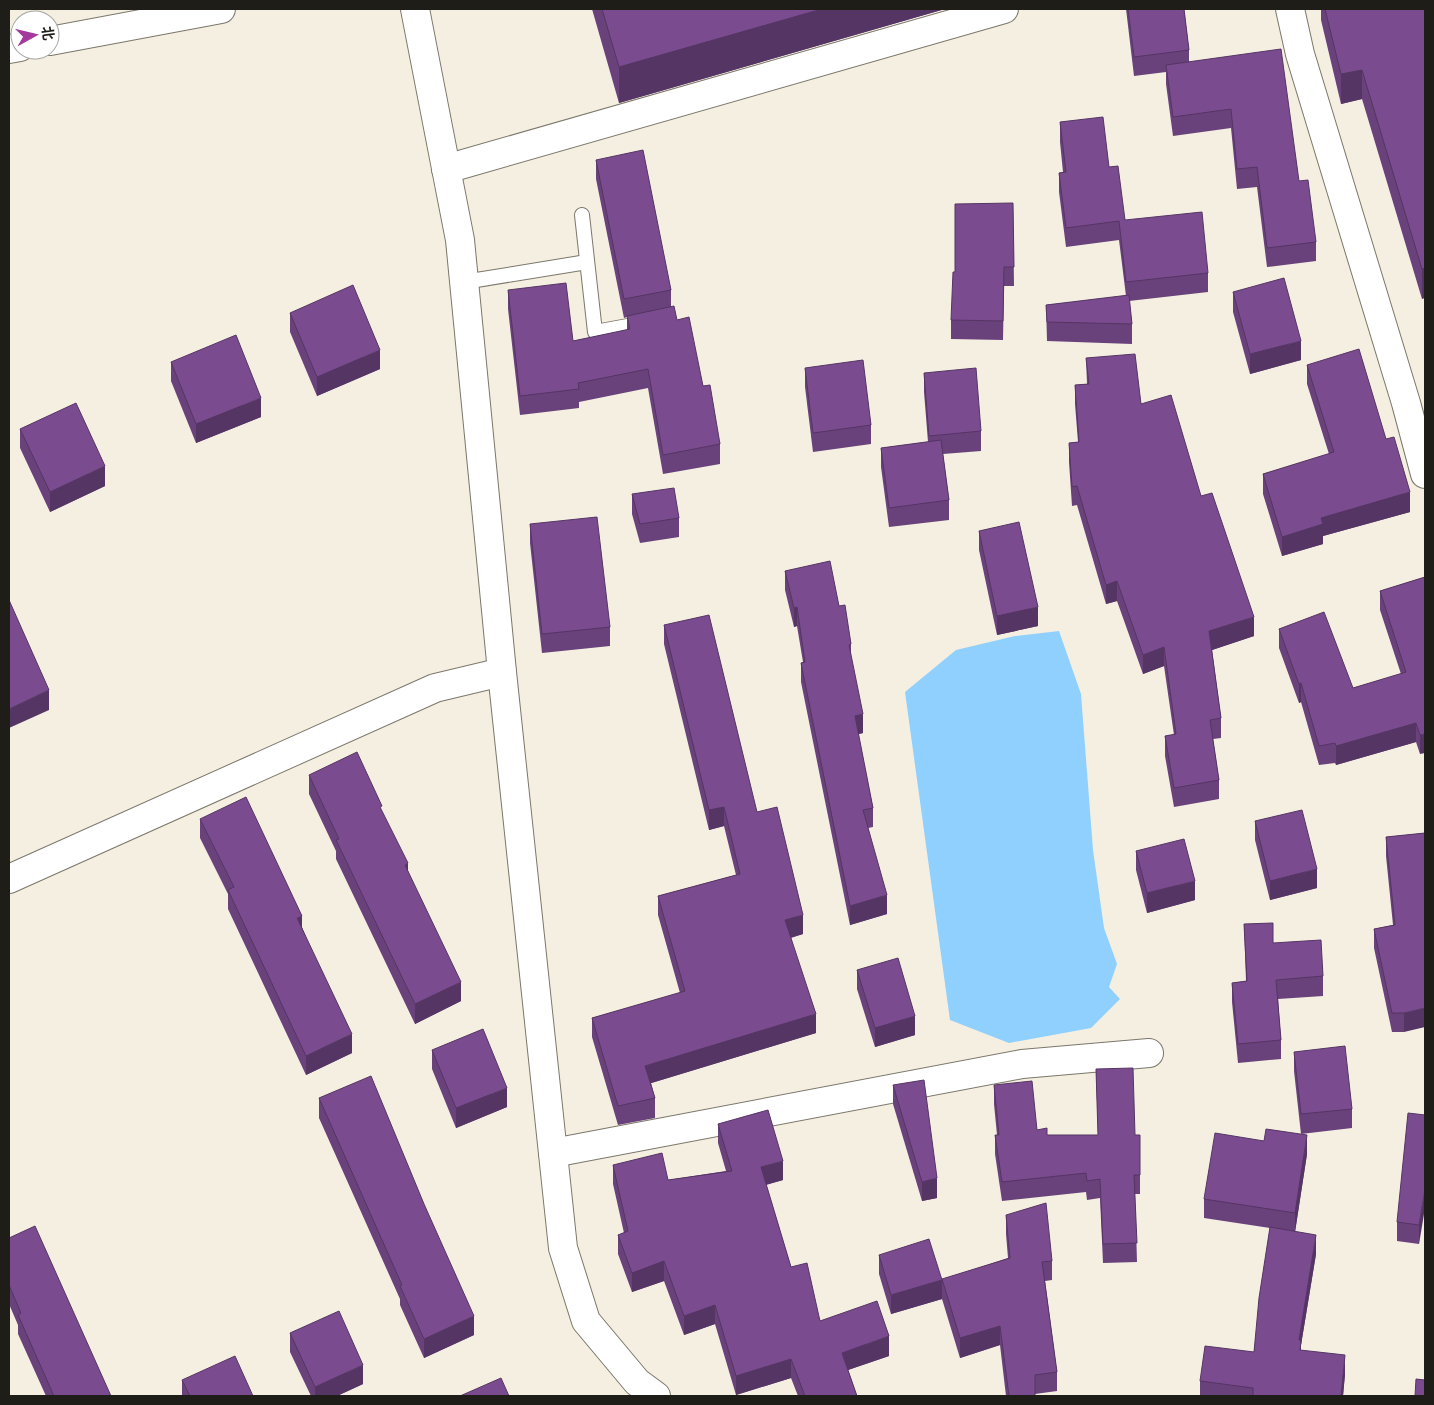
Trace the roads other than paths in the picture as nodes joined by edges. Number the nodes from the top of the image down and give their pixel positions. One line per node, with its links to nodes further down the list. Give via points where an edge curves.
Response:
1 (221, 9): 5 (street)
2 (415, 9): 6 (street)
3 (1004, 9): 6 (street)
4 (1290, 9): 11 (street, via 1300,54)
5 (60, 39)
6 (446, 170): 9 (street, via 460,240)
7 (582, 215): 8 (lane)
8 (587, 262): 9 (lane); 10 (lane, via 595,332)
9 (464, 282): 12 (street)
10 (660, 320)
11 (1425, 474)
12 (502, 672): 13 (street, via 436,688); 15 (street)
13 (9, 879)
14 (1149, 1053): 15 (street, via 1022,1064)
15 (553, 1153): 16 (street, via 563,1248 586,1321 637,1382)
16 (656, 1396)

